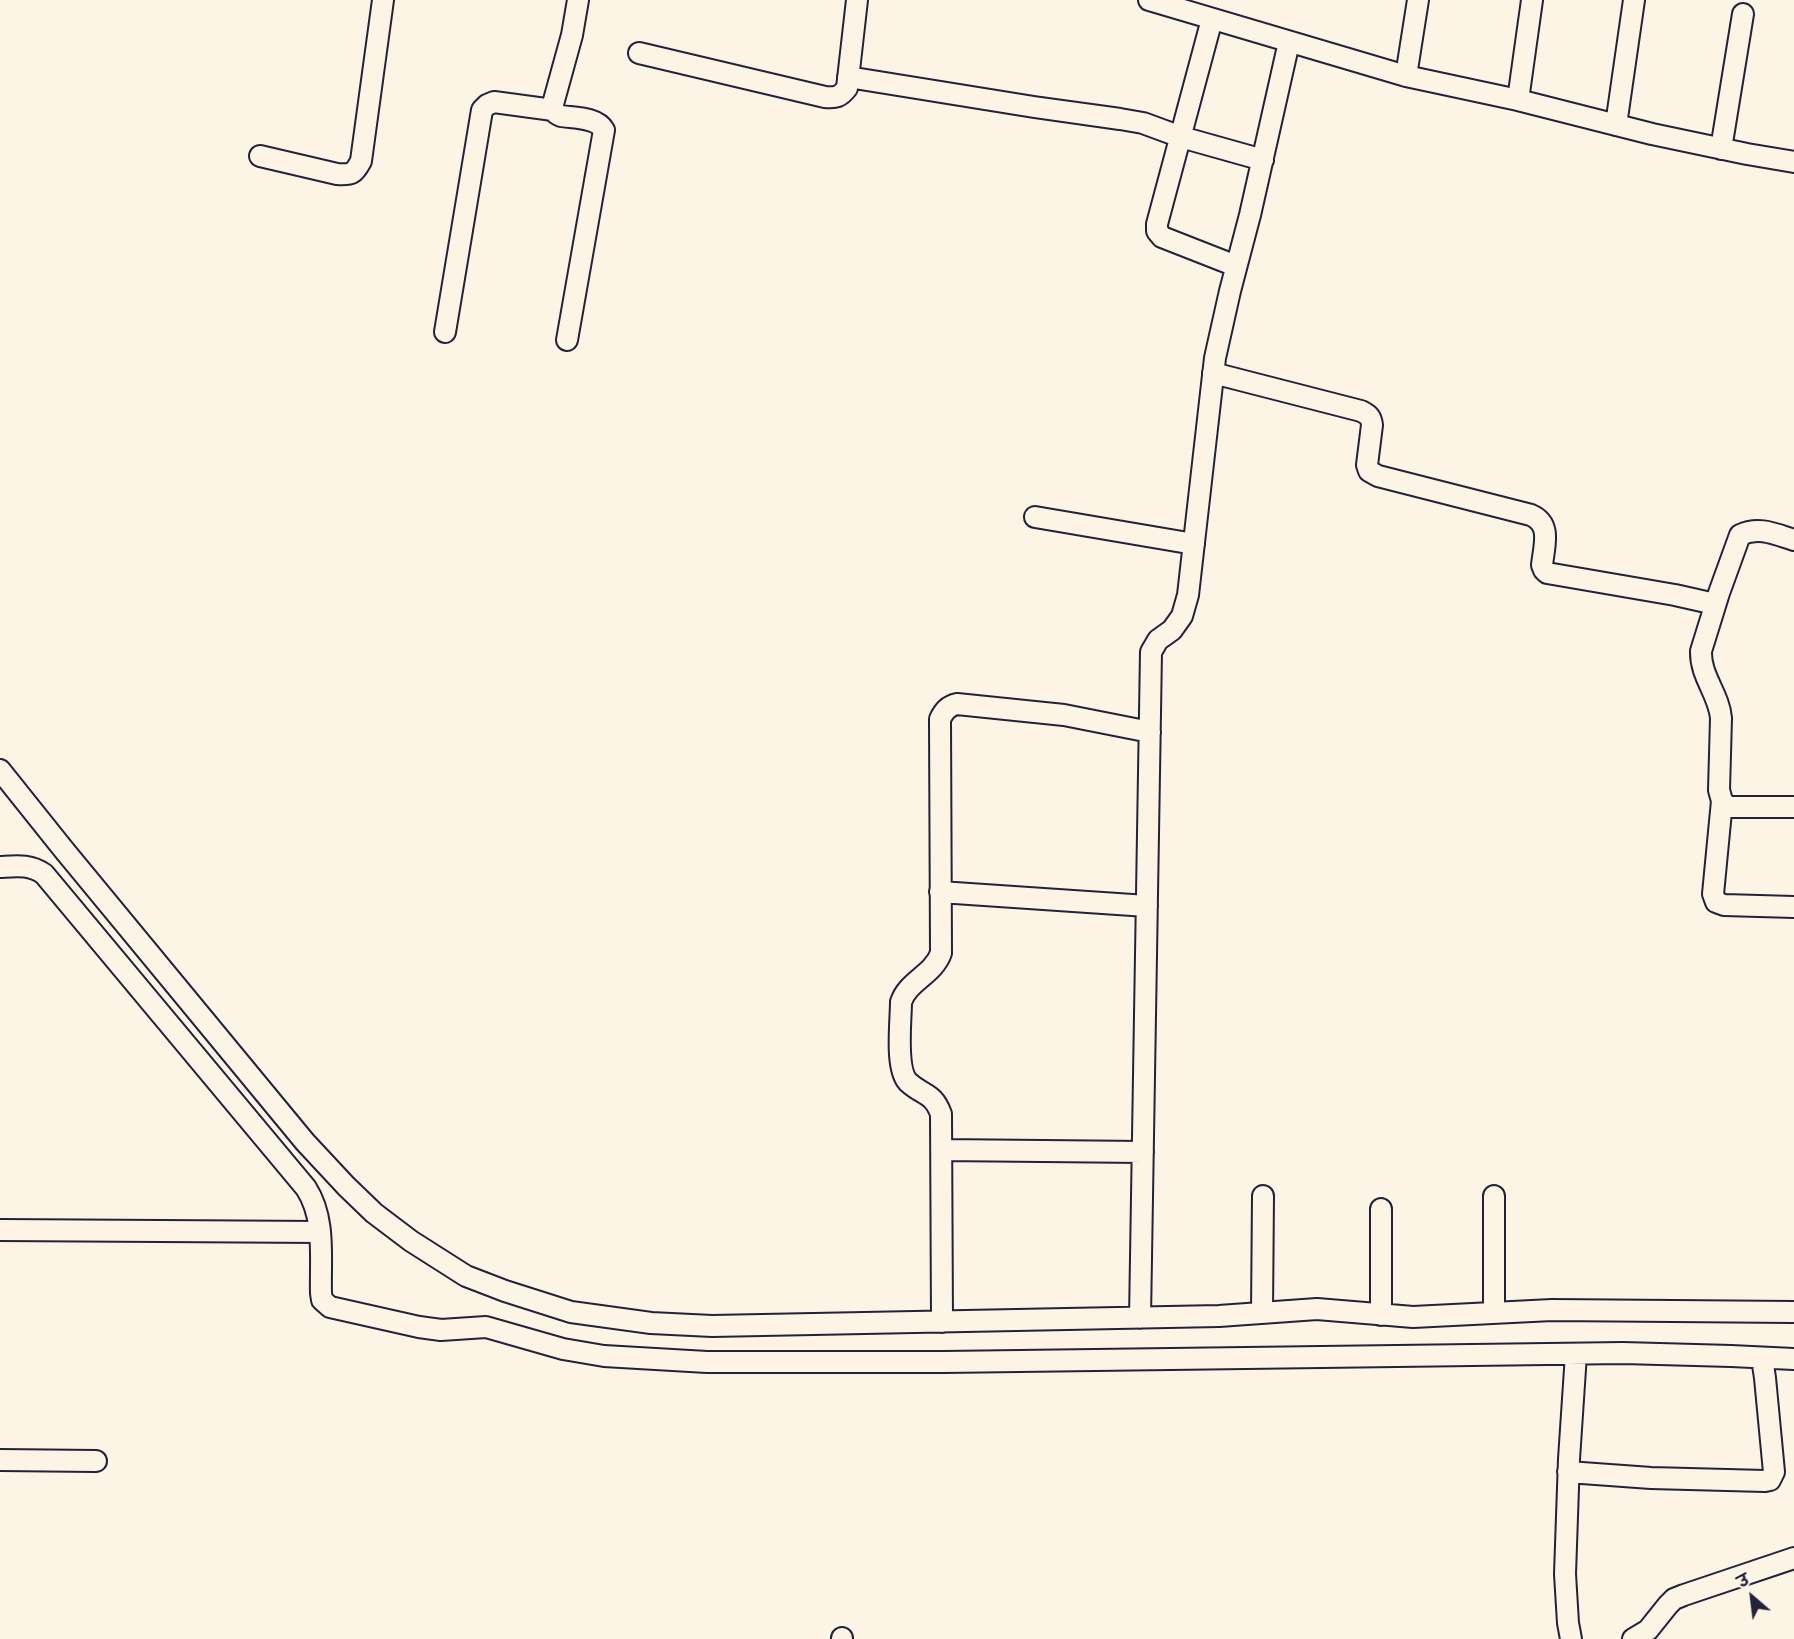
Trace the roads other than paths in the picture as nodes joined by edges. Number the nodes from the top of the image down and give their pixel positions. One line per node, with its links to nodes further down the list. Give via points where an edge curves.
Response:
1 (382, 0): 19 (street, via 362,161 356,171 337,174)
2 (578, 0): 15 (street)
3 (857, 0): 13 (street)
4 (1418, 0): 12 (street)
5 (1532, 0): 14 (street)
6 (1634, 0): 16 (street)
7 (1158, 1): 9 (street)
8 (1743, 14): 18 (street)
9 (1212, 19): 10 (street); 17 (street)
10 (1289, 42): 12 (street); 20 (street)
11 (639, 53): 13 (street, via 825,98 841,96)
12 (1406, 76): 14 (street)
13 (848, 77): 17 (street, via 1143,123)
14 (1518, 100): 16 (street)
15 (553, 110): 23 (street, via 494,102 482,110); 24 (street, via 561,116 596,121 604,130)
16 (1616, 125): 18 (street)
17 (1181, 137): 20 (street); 22 (street, via 1156,231 1162,237)
18 (1721, 149): 21 (street)
19 (260, 156)
20 (1263, 160): 22 (street)
21 (1794, 162)
22 (1236, 266): 25 (street)
23 (445, 332)
24 (567, 339)
25 (1213, 373): 28 (street); 29 (street, via 1368,414 1372,425 1369,471 1539,519 1545,529 1542,565 1547,573)
26 (1035, 517): 28 (street)
27 (1794, 540): 29 (street, via 1765,531 1750,530 1740,535)
28 (1194, 544): 30 (street, via 1182,616 1151,652)
29 (1715, 604): 32 (street, via 1701,661 1720,707)
30 (1150, 732): 35 (street, via 1040,711 950,705 940,719); 36 (street)
31 (0, 770): 50 (street, via 346,1186 411,1241 466,1276 571,1312 651,1323)
32 (1722, 801): 33 (street, via 1728,807); 37 (street, via 1713,894 1716,902)
33 (1794, 807)
34 (0, 867): 44 (street, via 28,866 44,874 306,1188 318,1212)
35 (940, 892): 36 (street); 38 (street, via 941,953 932,968 904,994 900,1059 907,1081 938,1106)
36 (1147, 906): 39 (street)
37 (1794, 907)
38 (942, 1150): 39 (street); 50 (street)
39 (1143, 1152): 49 (street)
40 (1263, 1196): 45 (street)
41 (1494, 1196): 47 (street)
42 (1382, 1209): 48 (street)
43 (0, 1230): 44 (street)
44 (320, 1232): 51 (street, via 321,1293 330,1308 419,1328 486,1327 604,1356 707,1362 944,1362)
45 (1262, 1312): 48 (street, via 1317,1309); 49 (street)
46 (1794, 1312): 47 (street)
47 (1494, 1313): 48 (street)
48 (1381, 1315)
49 (1140, 1318): 50 (street)
50 (942, 1323)
51 (1576, 1354): 52 (street); 56 (street)
52 (1762, 1358): 53 (street); 56 (street, via 1774,1472 1770,1480)
53 (1794, 1359)
54 (0, 1460): 55 (street)
55 (96, 1461)
56 (1568, 1472): 58 (street, via 1565,1574)
57 (1794, 1558): 59 (street, via 1684,1594 1668,1605 1648,1630)
58 (1571, 1639)
59 (1633, 1639)

